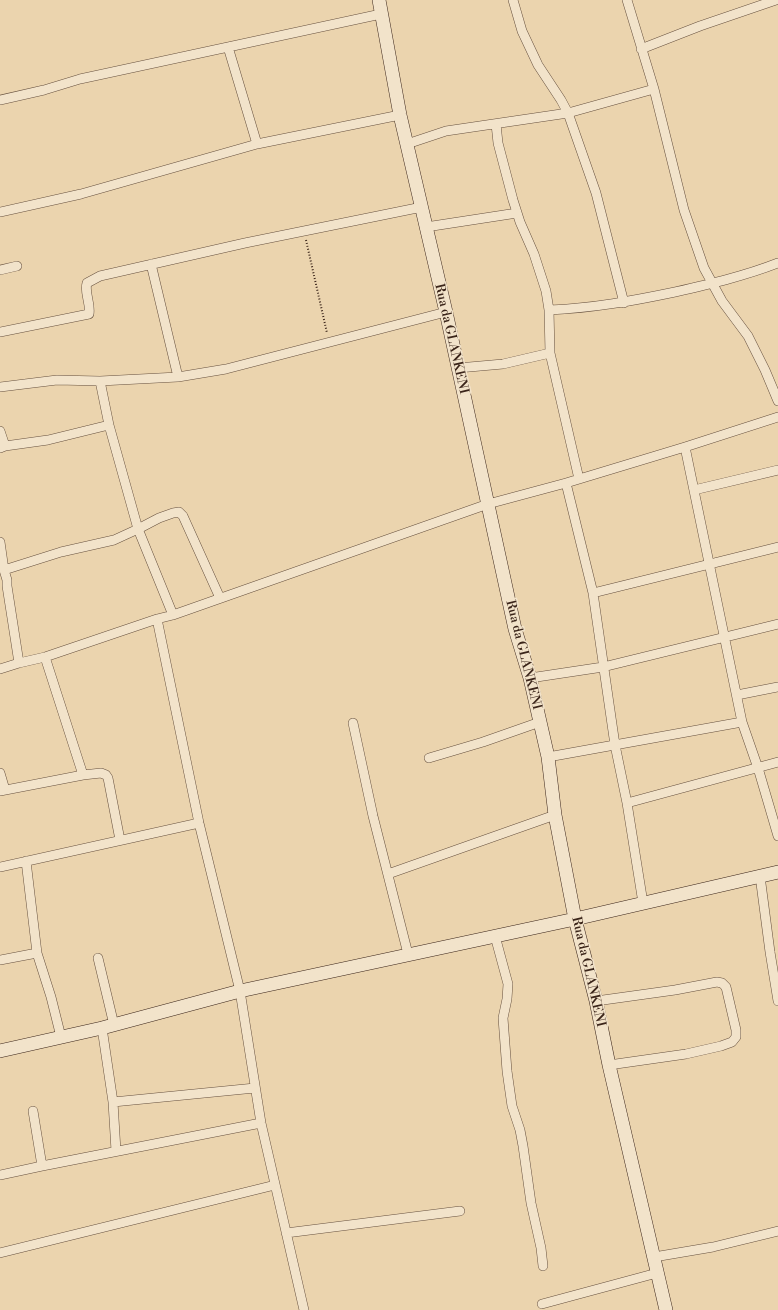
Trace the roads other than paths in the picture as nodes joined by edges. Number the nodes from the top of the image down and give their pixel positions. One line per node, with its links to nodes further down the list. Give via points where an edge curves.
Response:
1 (379, 0): 5 (street, Rua da GLANKENI)
2 (512, 0): 10 (street, via 522,31 538,65)
3 (626, 0): 7 (street)
4 (776, 0): 7 (street)
5 (381, 14): 6 (street); 11 (street, Rua da GLANKENI)
6 (228, 47): 9 (street, via 80,79); 13 (street)
7 (642, 49): 8 (street)
8 (654, 89): 10 (street); 23 (street, via 684,210)
9 (0, 100)
10 (568, 113): 12 (street); 24 (street, via 596,193)
11 (400, 115): 13 (street); 14 (street, Rua da GLANKENI)
12 (496, 124): 14 (street, via 446,131); 17 (street, via 498,143)
13 (257, 144): 16 (street, via 81,194)
14 (407, 144): 15 (street, Rua da GLANKENI)
15 (422, 206): 18 (street, Rua da GLANKENI); 20 (street)
16 (0, 212)
17 (517, 213): 18 (street); 25 (street, via 540,271)
18 (426, 227): 26 (street, Rua da GLANKENI)
19 (778, 263): 23 (street)
20 (151, 264): 27 (street, via 91,279 86,288 89,314); 30 (street)
21 (17, 266): 22 (street)
22 (0, 270)
23 (712, 284): 24 (street); 33 (street, via 748,336)
24 (624, 303): 25 (street)
25 (549, 310): 28 (street)
26 (446, 312): 29 (street, Rua da GLANKENI); 30 (street, via 226,369)
27 (0, 332)
28 (550, 353): 29 (street, via 503,364); 40 (street)
29 (458, 368): 43 (street, Rua da GLANKENI)
30 (178, 377): 31 (street)
31 (100, 381): 32 (street, via 57,380); 35 (street)
32 (0, 388)
33 (778, 401)
34 (778, 417): 38 (street)
35 (109, 426): 37 (street); 44 (street)
36 (0, 431): 37 (street)
37 (2, 447)
38 (685, 447): 40 (street); 42 (street)
39 (778, 470): 42 (street)
40 (579, 479): 41 (street)
41 (566, 482): 43 (street); 49 (street)
42 (694, 490): 47 (street)
43 (488, 504): 50 (street); 59 (street, Rua da GLANKENI, via 515,629)
44 (138, 529): 48 (street, via 114,540 61,552); 50 (street, via 176,512 182,514); 51 (street)
45 (0, 542): 48 (street)
46 (778, 547): 47 (street)
47 (709, 564): 49 (street); 54 (street)
48 (4, 570): 56 (street)
49 (593, 593): 57 (street)
50 (220, 598): 51 (street)
51 (173, 615): 52 (street)
52 (157, 619): 55 (street); 75 (street)
53 (778, 624): 54 (street)
54 (725, 636): 57 (street); 61 (street)
55 (45, 657): 56 (street); 71 (street)
56 (19, 663): 58 (street)
57 (603, 667): 59 (street); 65 (street)
58 (0, 669)
59 (530, 678): 62 (street, Rua da GLANKENI)
60 (778, 686): 61 (street)
61 (737, 695): 63 (street)
62 (540, 722): 66 (street, Rua da GLANKENI); 67 (street)
63 (742, 722): 65 (street); 69 (street)
64 (352, 723): 81 (street)
65 (615, 745): 66 (street); 73 (street)
66 (548, 757): 74 (street, Rua da GLANKENI)
67 (429, 758)
68 (778, 762): 69 (street)
69 (758, 768): 73 (street); 76 (street)
70 (0, 773): 72 (street)
71 (83, 775): 72 (street); 77 (street, via 101,773 108,778)
72 (3, 790)
73 (627, 804): 83 (street)
74 (556, 815): 81 (street); 84 (street, Rua da GLANKENI)
75 (200, 823): 77 (street); 90 (street)
76 (778, 836)
77 (120, 840): 78 (street)
78 (26, 862): 79 (street); 86 (street)
79 (0, 868)
80 (778, 872): 82 (street)
81 (388, 874): 87 (street)
82 (760, 876): 83 (street); 91 (street)
83 (643, 903): 84 (street)
84 (575, 918): 85 (street); 92 (street, Rua da GLANKENI)
85 (495, 936): 87 (street); 110 (street, via 508,984 503,1018 512,1106 521,1135)
86 (37, 953): 89 (street); 94 (street)
87 (408, 954): 90 (street)
88 (98, 958): 93 (street)
89 (0, 960)
90 (240, 991): 93 (street); 97 (street)
91 (778, 1000)
92 (596, 1001): 96 (street, Rua da GLANKENI); 96 (street, via 722,983 726,986 736,1030 736,1037 732,1042 721,1046 686,1054)
93 (108, 1026): 94 (street); 98 (street)
94 (61, 1037): 95 (street)
95 (0, 1051)
96 (609, 1065): 109 (street, Rua da GLANKENI)
97 (255, 1088): 98 (street); 100 (street)
98 (113, 1102): 101 (street)
99 (34, 1111): 102 (street)
100 (261, 1123): 101 (street); 104 (street)
101 (116, 1151): 102 (street)
102 (42, 1166): 103 (street)
103 (0, 1175)
104 (274, 1185): 107 (street); 108 (street)
105 (460, 1211): 107 (street)
106 (778, 1231): 109 (street, via 713,1247)
107 (286, 1233): 113 (street)
108 (0, 1253)
109 (654, 1257): 111 (street, Rua da GLANKENI)
110 (543, 1266)
111 (657, 1273): 112 (street); 114 (street, Rua da GLANKENI)
112 (542, 1304)
113 (304, 1310)
114 (666, 1310)

